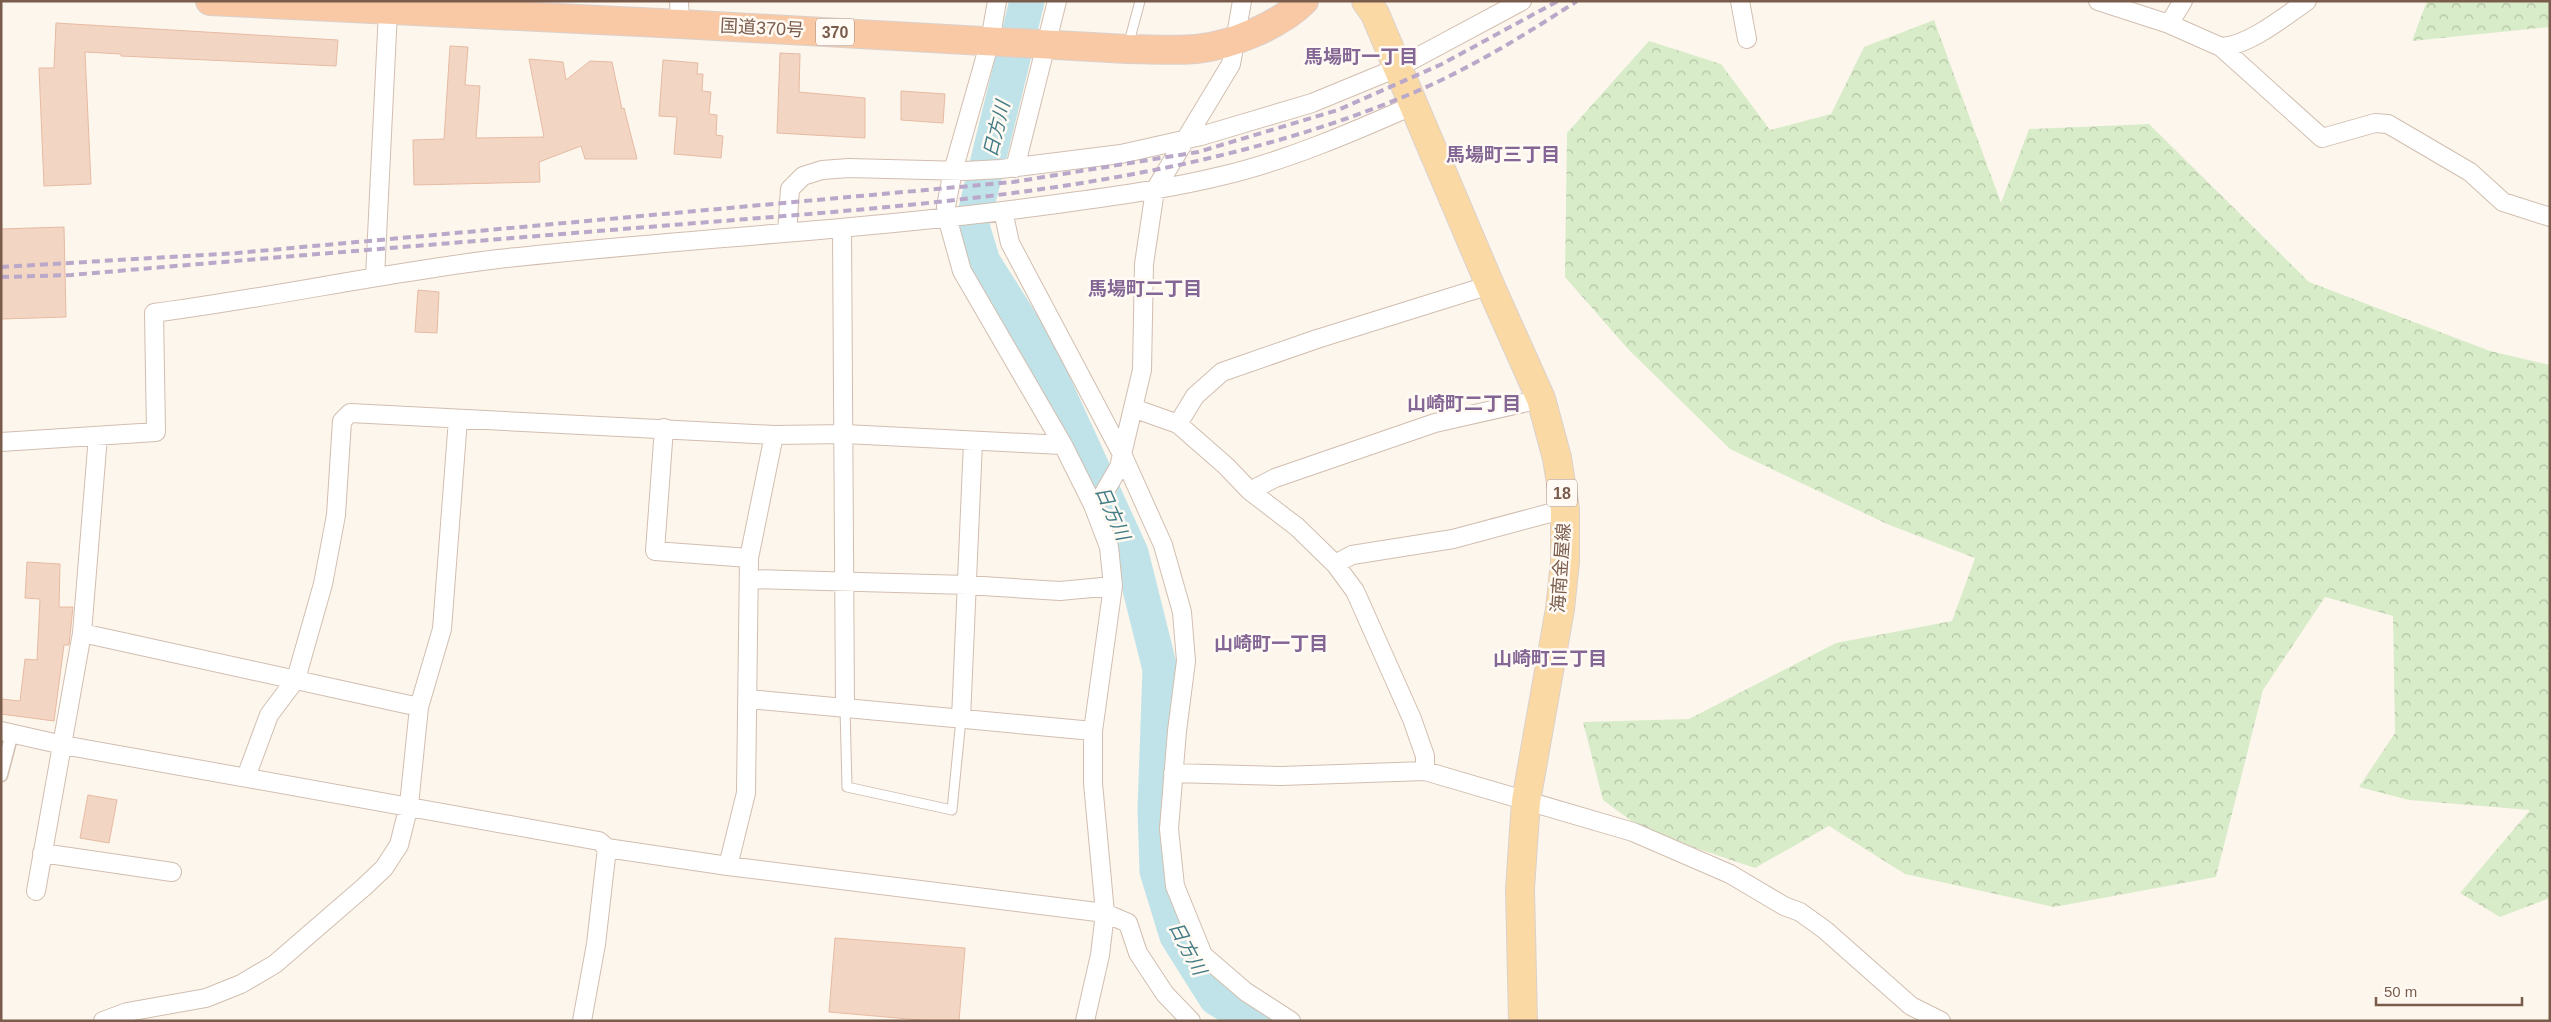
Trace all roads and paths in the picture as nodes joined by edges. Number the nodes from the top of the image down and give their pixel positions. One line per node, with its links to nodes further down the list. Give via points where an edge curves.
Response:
1 (210, 1): 13 (highway, 国道370号 / 370)
2 (998, 1): 20 (street)
3 (1057, 1): 21 (street)
4 (1140, 1): 23 (lane)
5 (1242, 1): 19 (street)
6 (1304, 1): 19 (highway, 国道370号 / 370, via 1258,30)
7 (1366, 1): 24 (main road, 海南金屋線 / 18, via 1375,14)
8 (1522, 1): 24 (street)
9 (1740, 1): 18 (street)
10 (2098, 1): 17 (street)
11 (2182, 1): 17 (street)
12 (2307, 1): 22 (street, via 2274,25 2231,46)
13 (353, 5): 15 (highway, 国道370号 / 370)
14 (424, 7): 15 (highway, 国道370号 / 370); 16 (highway, 国道370号 / 370)
15 (388, 11): 35 (street)
16 (680, 12): 20 (highway, 国道370号 / 370)
17 (2169, 24): 22 (street)
18 (1747, 38)
19 (1236, 39): 23 (highway, 国道370号 / 370, via 1197,49); 26 (street, via 1231,64)
20 (995, 42): 21 (highway, 国道370号 / 370); 28 (street)
21 (1039, 44): 23 (highway, 国道370号 / 370); 27 (street)
22 (2221, 46): 32 (street, via 2322,138 2375,124 2388,124 2470,172 2503,202)
23 (1127, 49)
24 (1397, 68): 25 (main road, 海南金屋線 / 18); 26 (street, via 1312,103)
25 (1414, 105): 29 (street, via 1341,137 1258,165 1224,176); 36 (main road, 海南金屋線 / 18)
26 (1186, 140): 27 (street, via 1121,154); 29 (street)
27 (1008, 168): 28 (street)
28 (959, 171): 31 (street, via 946,206); 34 (street, via 849,168 822,170 803,176 790,189)
29 (1156, 190): 30 (street); 38 (street, via 1144,264 1142,370)
30 (1000, 212): 31 (street); 48 (street, via 1010,243)
31 (953, 217): 33 (street); 47 (street, via 962,271)
32 (2550, 217)
33 (842, 228): 34 (street); 42 (street)
34 (787, 232): 35 (street, via 497,260)
35 (375, 277): 44 (street, via 236,303 154,314 156,432)
36 (1490, 285): 37 (main road, 海南金屋線 / 18); 40 (street, via 1222,372 1195,396)
37 (1541, 399): 49 (street, via 1435,423 1275,478); 51 (main road, 海南金屋線 / 18, via 1557,458)
38 (1133, 408): 40 (street); 48 (street)
39 (458, 419): 41 (street); 59 (street, via 350,413 342,420 336,515 324,584); 61 (street, via 442,629)
40 (1178, 424): 49 (street)
41 (664, 428): 43 (street); 52 (street, via 655,552)
42 (845, 434): 43 (street); 46 (street); 55 (street)
43 (774, 435): 52 (street)
44 (98, 436): 45 (street); 58 (street)
45 (1, 442)
46 (974, 442): 47 (street); 56 (street)
47 (1063, 445): 50 (street)
48 (1121, 461): 50 (street); 69 (street, via 1163,545 1182,612 1186,661)
49 (1250, 491): 53 (street, via 1297,527)
50 (1097, 502): 57 (street, via 1109,547)
51 (1565, 509): 53 (street, via 1453,539 1352,555); 71 (main road, 海南金屋線 / 18, via 1565,562 1560,609)
52 (749, 558): 54 (street)
53 (1335, 564): 67 (street, via 1355,591 1382,650 1425,756)
54 (749, 580): 55 (street); 60 (street)
55 (843, 582): 56 (street); 62 (street)
56 (967, 585): 57 (street, via 1060,591); 63 (street)
57 (1113, 586): 64 (street)
58 (82, 633): 59 (street); 66 (street)
59 (296, 679): 61 (street); 70 (street, via 269,715)
60 (748, 699): 62 (street); 75 (street, via 746,793)
61 (419, 706): 72 (street)
62 (846, 708): 63 (street); 63 (lane, via 847,787 952,810)
63 (961, 719): 64 (street)
64 (1093, 731): 78 (street, via 1093,783)
65 (7, 732): 66 (street); 68 (street)
66 (63, 745): 70 (street); 74 (street)
67 (1425, 771): 69 (street, via 1280,776); 71 (street)
68 (1, 774)
69 (1174, 774): 83 (street, via 1169,829 1175,886 1203,955 1246,992)
70 (246, 777): 72 (street)
71 (1526, 801): 84 (main road, 海南金屋線 / 18, via 1520,889); 85 (street, via 1633,832 1730,874 1800,912 1911,1006)
72 (409, 805): 73 (street, via 599,841); 79 (street, via 399,845 384,868 275,964 241,984 206,998 127,1012)
73 (607, 848): 75 (street); 80 (street, via 596,944)
74 (42, 853): 76 (street); 77 (street)
75 (728, 866): 78 (street)
76 (172, 872)
77 (36, 891)
78 (1105, 913): 81 (street, via 1100,955); 82 (street, via 1128,923 1138,952 1166,994)
79 (103, 1021)
80 (582, 1021)
81 (1085, 1021)
82 (1191, 1021)
83 (1291, 1021)
84 (1522, 1021)
85 (1941, 1021)

